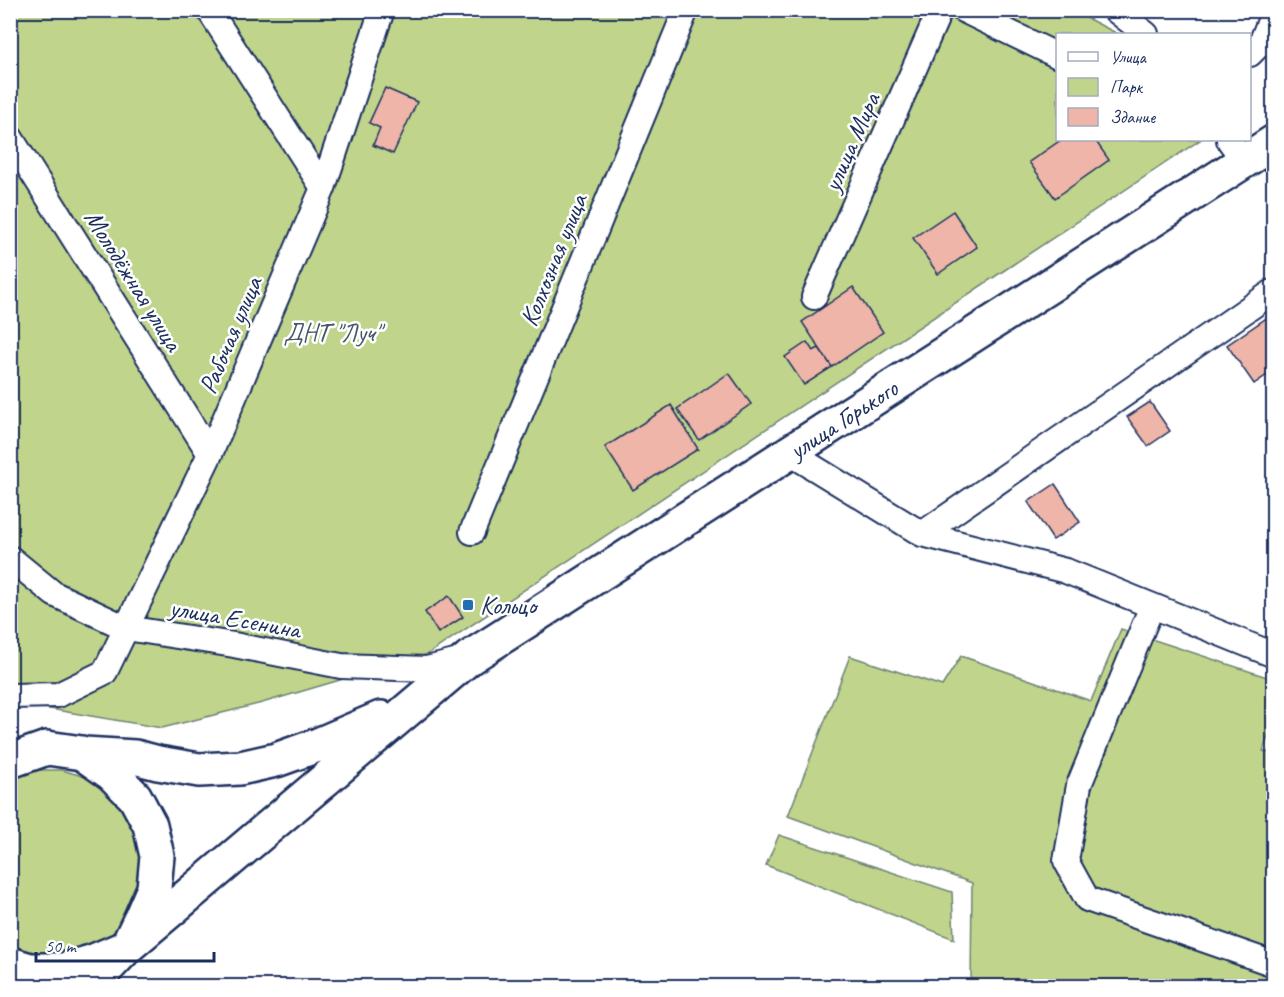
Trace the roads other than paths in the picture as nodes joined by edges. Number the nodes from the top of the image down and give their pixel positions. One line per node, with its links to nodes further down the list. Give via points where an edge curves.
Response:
1 (209, 10): 14 (street)
2 (382, 10): 14 (street, Рабочая улица)
3 (686, 10): 19 (street, Колхозная улица)
4 (940, 10): 16 (street, улица Мира)
5 (963, 10): 10 (street)
6 (1115, 10): 8 (street)
7 (1274, 11): 9 (street, via 1261,43)
8 (1145, 33)
9 (1251, 53)
10 (1056, 55)
11 (10, 137): 18 (street, Молодёжная улица)
12 (1274, 142): 13 (main road, улица Горького)
13 (1237, 150): 17 (main road, улица Горького)
14 (323, 188): 18 (street, Рабочая улица)
15 (1274, 291): 20 (street)
16 (814, 297)
17 (790, 453): 20 (street); 25 (main road, улица Горького)
18 (210, 454): 23 (street, Рабочая улица)
19 (472, 532)
20 (922, 534): 22 (street, via 1066,571)
21 (10, 558): 23 (street, улица Есенина, via 54,594)
22 (1152, 606): 24 (street); 34 (street, via 1079,785 1066,861 1087,899)
23 (126, 628): 25 (street, улица Есенина, via 341,666 427,669); 26 (street, Рабочая улица, via 105,672 58,695)
24 (1274, 655)
25 (469, 658): 27 (main road, улица Горького)
26 (10, 696)
27 (416, 703): 30 (main road, via 297,753 240,768 199,770 135,757); 32 (main road, улица Горького)
28 (10, 742): 29 (main road)
29 (47, 748): 30 (main road); 31 (main road)
30 (82, 753): 32 (main road, via 135,796 150,825 157,856 154,888)
31 (10, 761)
32 (127, 947): 33 (main road, via 63,970 30,970); 35 (main road)
33 (10, 964)
34 (1274, 964)
35 (90, 987)

